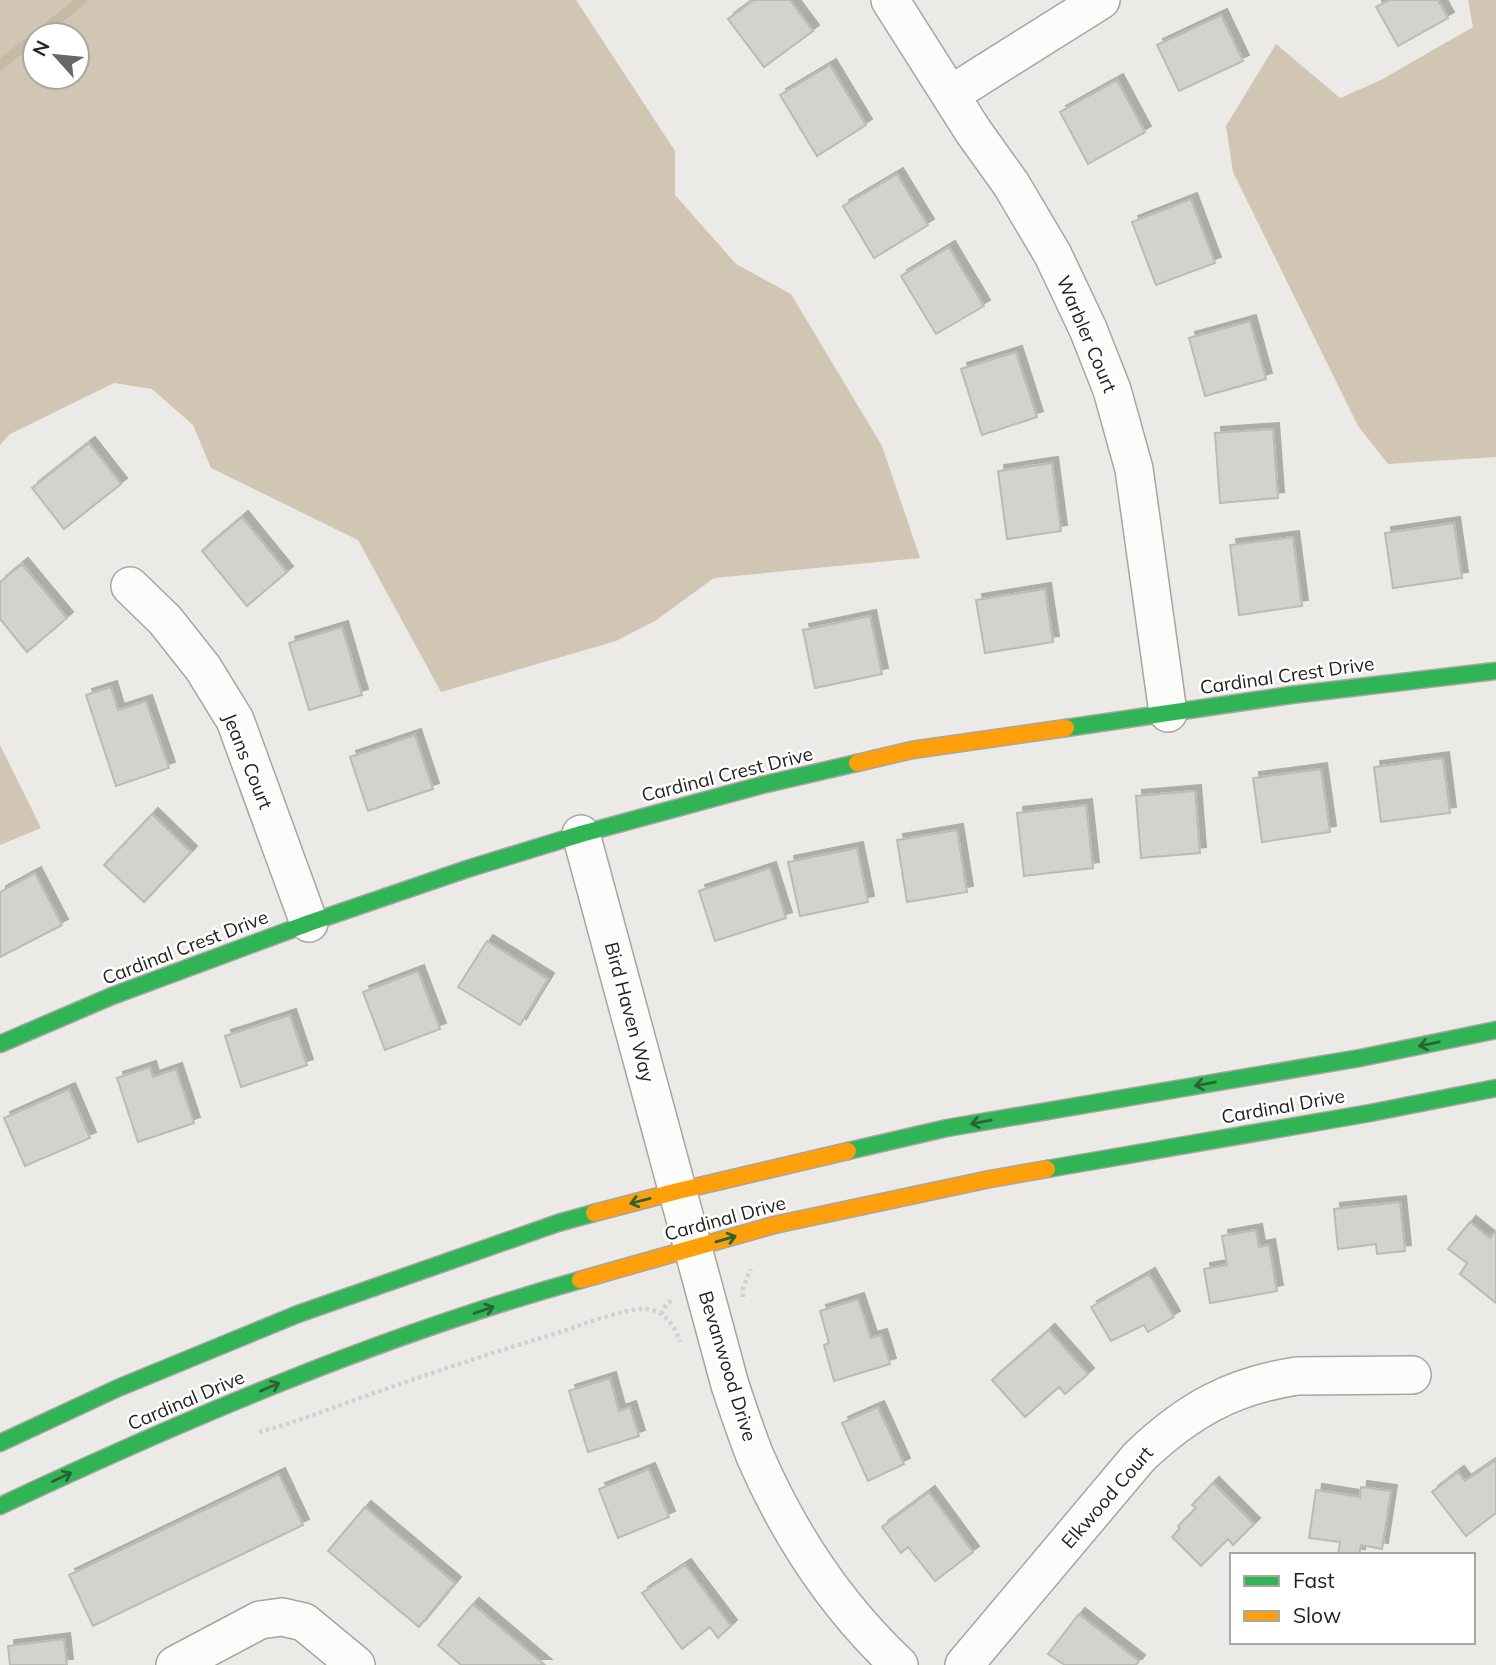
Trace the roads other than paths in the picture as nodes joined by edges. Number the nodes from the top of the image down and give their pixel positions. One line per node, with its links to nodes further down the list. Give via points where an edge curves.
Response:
1 (890, 0): 3 (street, Warbler Court)
2 (1101, 0): 3 (street)
3 (950, 95): 6 (street, Warbler Court, via 1053,255 1112,390 1134,469)
4 (130, 586): 8 (street, Jeans Court, via 204,668 235,720)
5 (1496, 671): 6 (main road, Cardinal Crest Drive)
6 (1168, 713): 7 (main road, Cardinal Crest Drive, via 912,750)
7 (581, 834): 8 (main road, Cardinal Crest Drive); 12 (street, Bird Haven Way)
8 (309, 923): 10 (main road, Cardinal Crest Drive, via 112,996)
9 (1496, 1030): 12 (main road, Cardinal Drive, one-way to 12, via 1360,1058 947,1128)
10 (0, 1044)
11 (1496, 1087): 13 (main road, Cardinal Drive, one-way to 11, via 774,1225 990,1179)
12 (678, 1191): 13 (street, Bevanwood Drive); 15 (main road, Cardinal Drive, one-way to 15, via 558,1223 298,1314 118,1388)
13 (694, 1248): 16 (main road, Cardinal Drive, one-way to 13, via 104,1457 386,1343 526,1296); 19 (street, Bevanwood Drive, via 730,1385 755,1456 818,1571)
14 (1412, 1375): 20 (street, Elkwood Court, via 1297,1376 1230,1393 1192,1413 1139,1457)
15 (0, 1443)
16 (0, 1506)
17 (175, 1665): 18 (street, via 260,1619 282,1617 304,1622)
18 (356, 1665)
19 (899, 1665)
20 (964, 1665)

